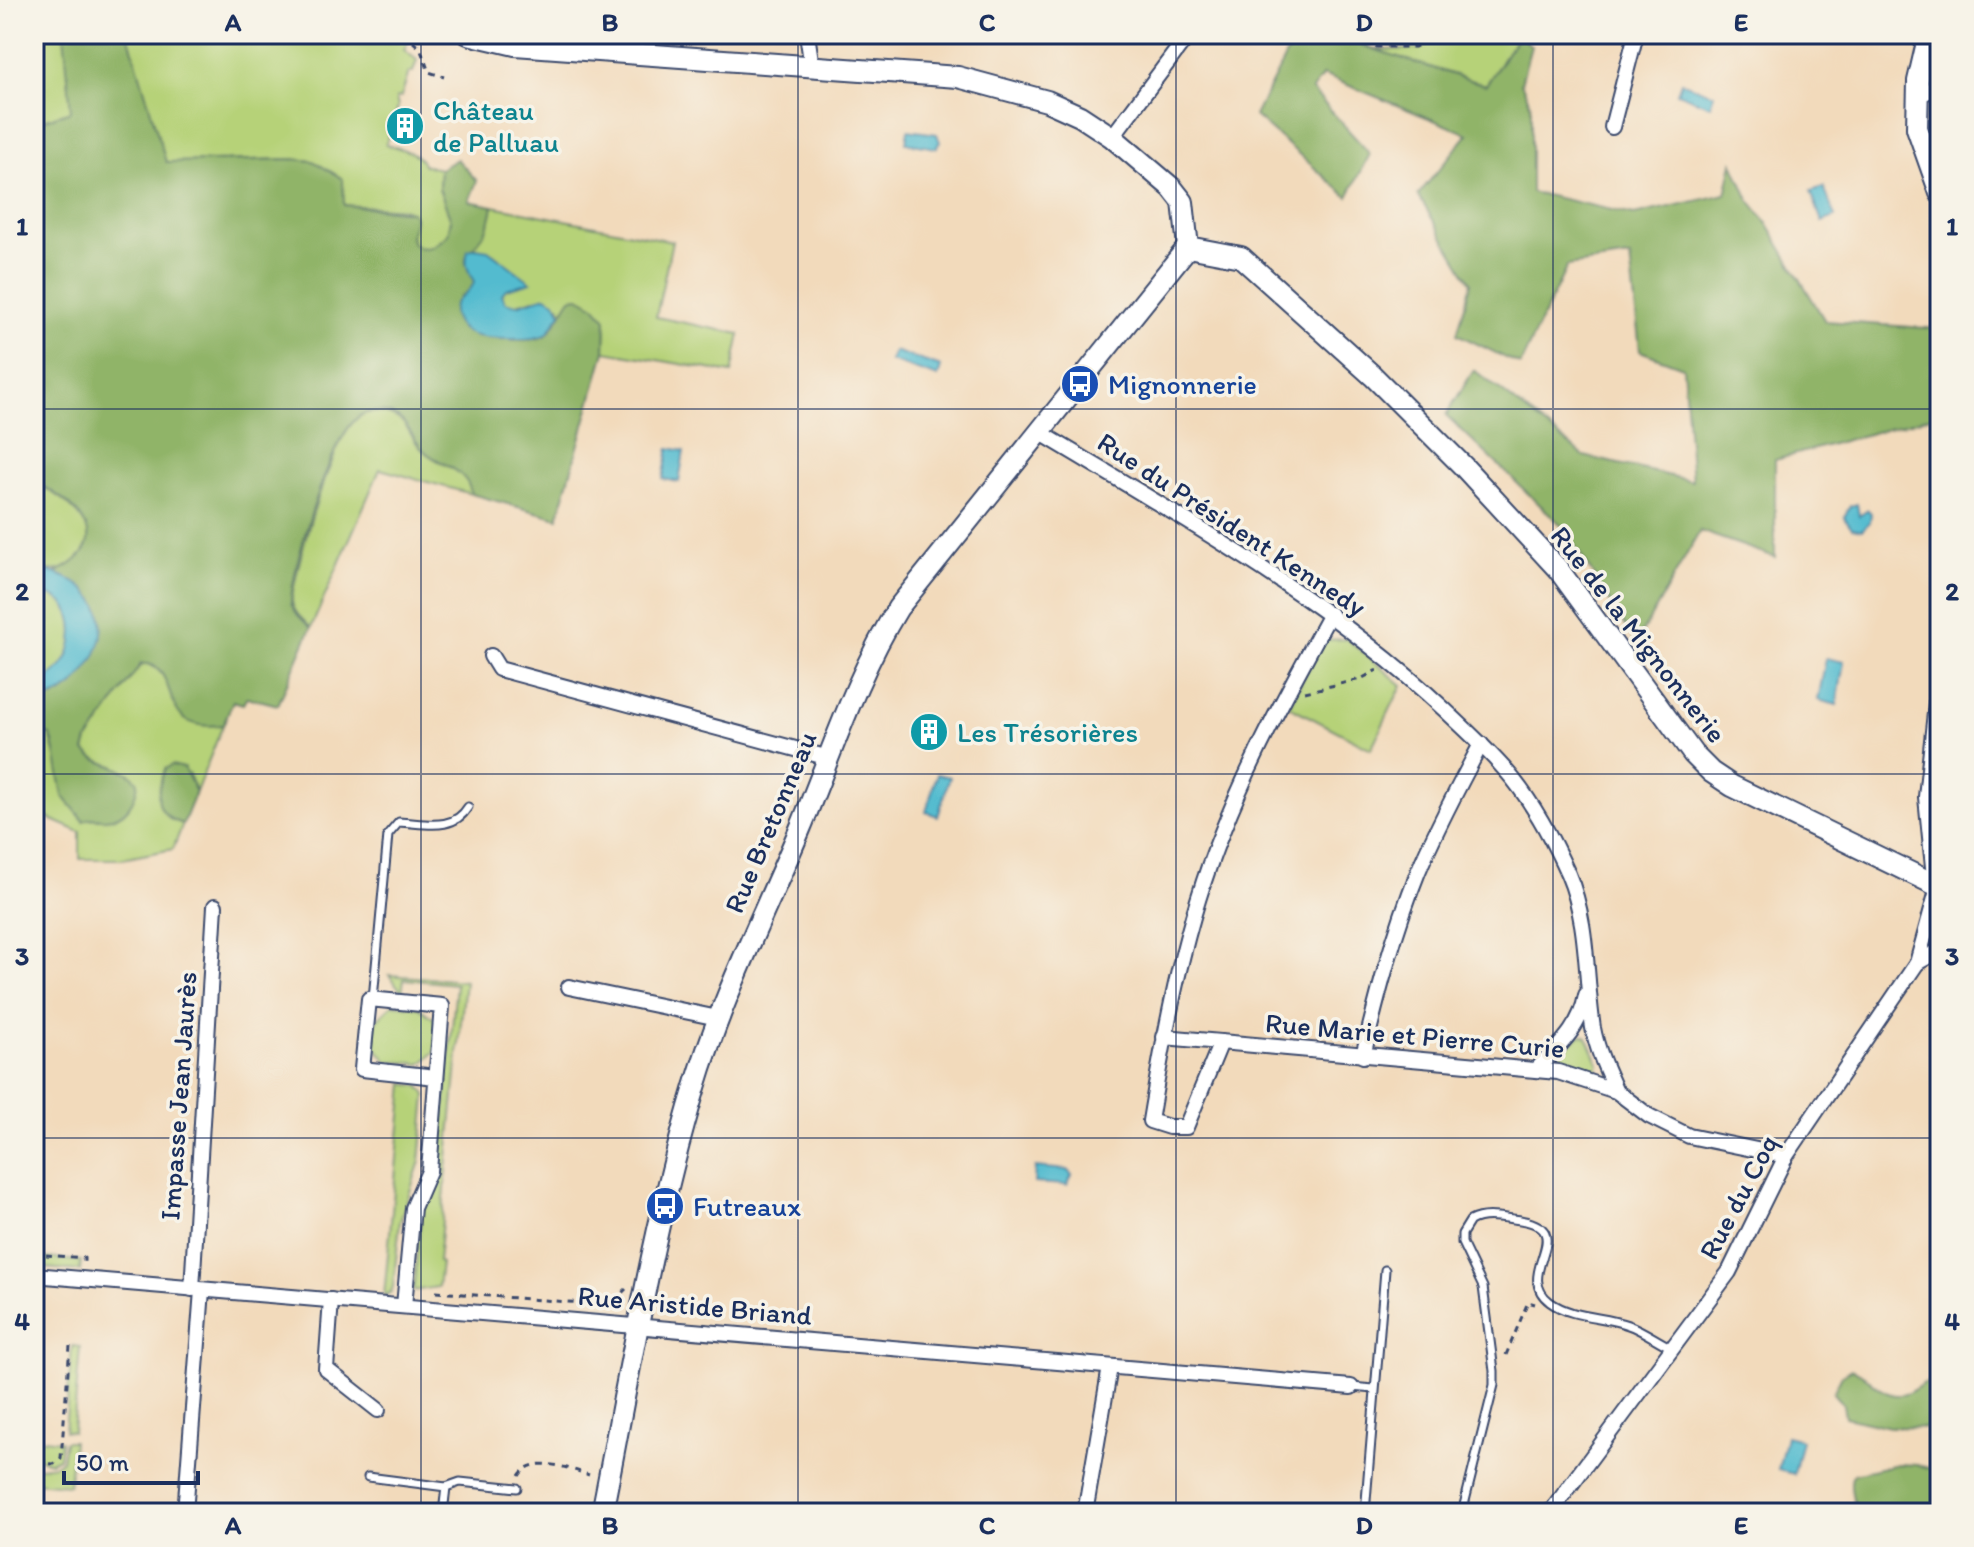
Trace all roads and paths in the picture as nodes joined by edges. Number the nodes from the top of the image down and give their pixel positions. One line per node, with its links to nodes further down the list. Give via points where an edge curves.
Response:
1 (404, 34): 10 (path, via 420,48 429,72)
2 (468, 34): 9 (street, via 515,45)
3 (807, 34): 9 (street)
4 (1189, 34): 14 (street)
5 (1355, 34): 6 (path, via 1377,47 1415,47 1441,35)
6 (1486, 34)
7 (1636, 34): 13 (street)
8 (1929, 34): 12 (street)
9 (812, 67): 14 (street, via 958,77 1010,89 1063,107)
10 (444, 77)
11 (1940, 86): 12 (street)
12 (1917, 96): 15 (street, via 1917,128)
13 (1612, 127)
14 (1112, 137): 16 (street, via 1183,202)
15 (1940, 193)
16 (1188, 247): 17 (street, Rue Bretonneau); 26 (street, Rue de la Mignonnerie, via 1241,257 1440,443 1558,569 1711,772)
17 (1041, 433): 18 (street, Rue du Président Kennedy); 24 (street, Rue Bretonneau, via 898,608 869,661)
18 (1330, 614): 20 (street, Rue du Président Kennedy); 21 (street)
19 (491, 656): 24 (street, via 499,669)
20 (1387, 658): 21 (path, via 1361,679 1308,693); 23 (street, Rue du Président Kennedy)
21 (1290, 686): 34 (street, via 1221,834 1200,893)
22 (1940, 694): 26 (street, via 1929,797)
23 (1481, 744): 30 (street, Rue du Président Kennedy, via 1513,778 1559,855 1583,925); 36 (street, via 1440,822 1402,915)
24 (829, 758): 33 (street, Rue Bretonneau)
25 (468, 807): 32 (lane, via 449,824 399,822 388,835)
26 (1939, 887): 29 (street, Rue du Coq)
27 (215, 906): 44 (street, Impasse Jean Jaurès)
28 (1940, 950): 29 (street)
29 (1917, 963): 40 (street, Rue du Coq)
30 (1589, 978): 37 (street, Rue du Président Kennedy, via 1578,1023); 39 (street, Rue du Président Kennedy, via 1593,1030)
31 (569, 987): 33 (street)
32 (373, 999): 38 (street, via 442,1006); 38 (street, via 362,1069)
33 (718, 1018): 50 (street, Rue Bretonneau, via 695,1088)
34 (1164, 1037): 35 (street, Rue Marie et Pierre Curie); 35 (street, via 1150,1121 1169,1127 1186,1127)
35 (1221, 1042): 36 (street, Rue Marie et Pierre Curie)
36 (1363, 1056): 37 (street, Rue Marie et Pierre Curie)
37 (1537, 1069): 39 (street, Rue Marie et Pierre Curie)
38 (436, 1077): 46 (street, via 429,1171 413,1208)
39 (1616, 1091): 40 (street, Rue Marie et Pierre Curie, via 1689,1136)
40 (1786, 1156): 52 (street, Rue du Coq, via 1729,1272)
41 (1385, 1270): 56 (lane)
42 (34, 1275): 44 (street, Rue Aristide Briand)
43 (628, 1277): 46 (path, via 625,1291 609,1305 445,1291)
44 (197, 1289): 45 (street, Rue Aristide Briand); 66 (street, Impasse Jean Jaurès)
45 (331, 1300): 46 (street, Rue Aristide Briand); 57 (street, via 326,1369)
46 (404, 1300): 50 (street, Rue Aristide Briand)
47 (39, 1303): 49 (path)
48 (1537, 1305): 54 (path, via 1528,1302)
49 (34, 1306)
50 (638, 1327): 53 (street, Rue Aristide Briand); 68 (street, Rue Bretonneau)
51 (70, 1346): 61 (path, via 61,1458)
52 (1672, 1348): 54 (lane, via 1631,1326 1549,1301 1540,1288 1537,1268 1547,1233 1542,1227 1477,1217 1465,1228 1462,1243 1486,1297); 72 (street, Rue du Coq)
53 (1110, 1367): 55 (street, Rue Aristide Briand); 69 (street)
54 (1494, 1385): 71 (lane)
55 (1351, 1387): 56 (lane)
56 (1374, 1389): 70 (lane)
57 (378, 1410)
58 (35, 1436): 59 (path)
59 (34, 1447)
60 (34, 1457): 61 (path)
61 (36, 1465)
62 (368, 1477): 64 (lane)
63 (595, 1477): 65 (path, via 534,1464 521,1472)
64 (446, 1487): 65 (lane, via 460,1482); 67 (lane)
65 (517, 1488)
66 (185, 1513)
67 (443, 1513)
68 (602, 1513)
69 (1085, 1513)
70 (1365, 1513)
71 (1462, 1513)
72 (1550, 1513)

